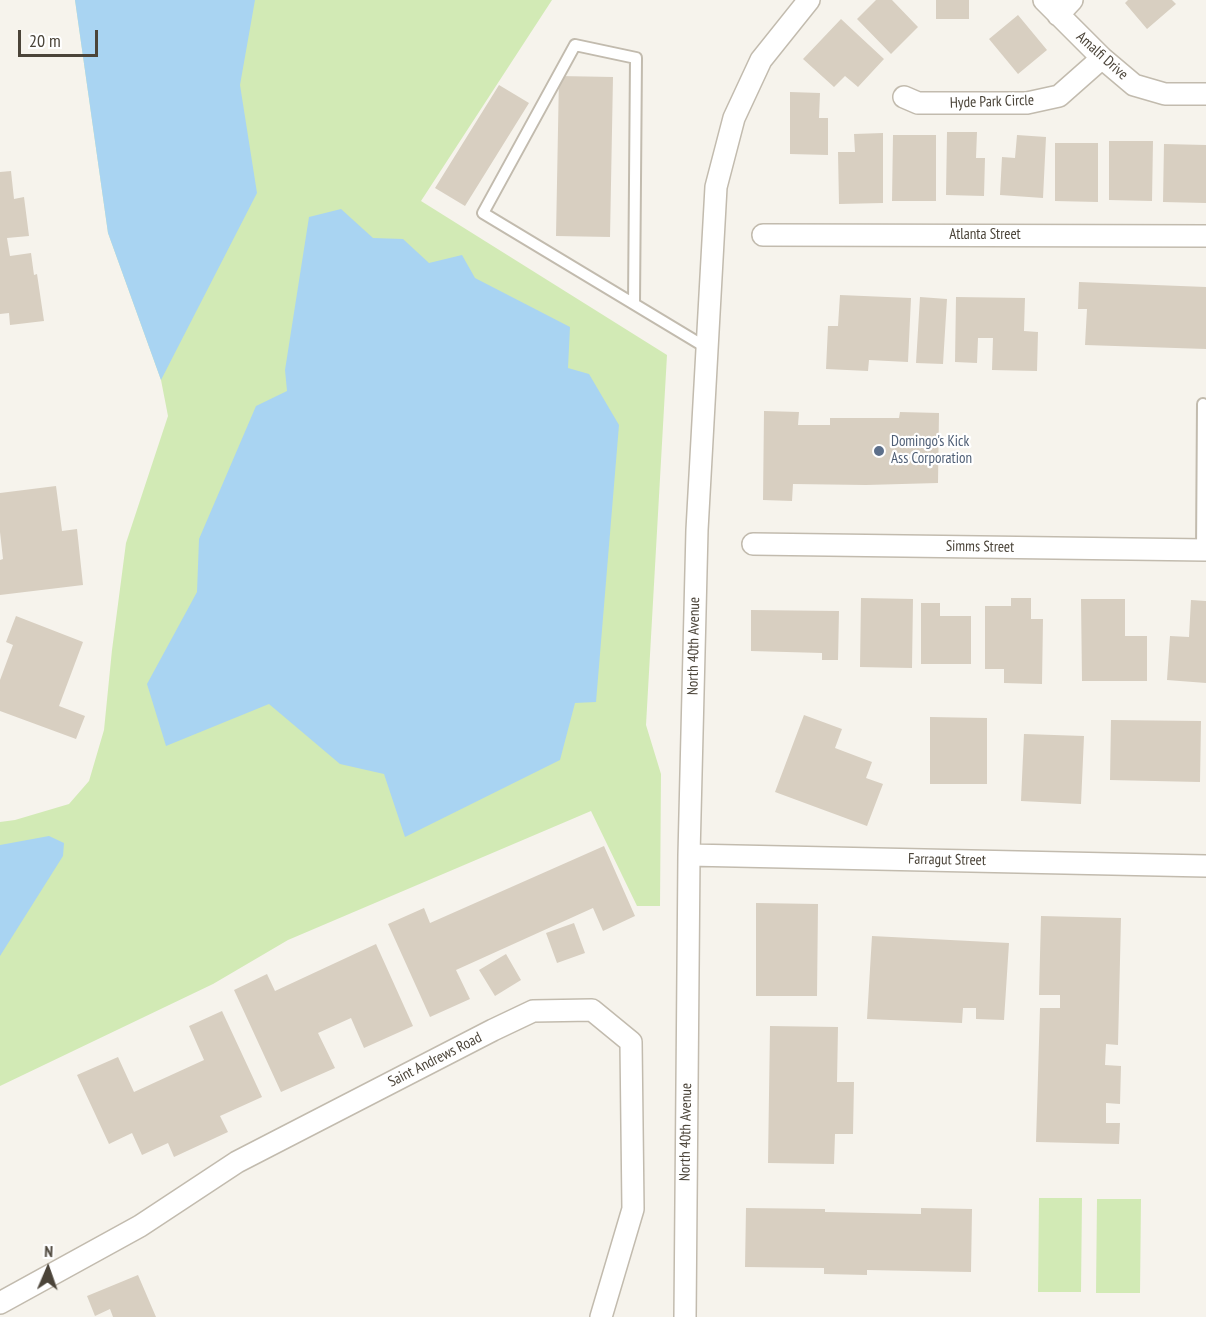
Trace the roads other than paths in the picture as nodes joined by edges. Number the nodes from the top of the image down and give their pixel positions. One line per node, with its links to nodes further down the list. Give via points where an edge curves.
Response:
1 (809, 0): 9 (street, North 40th Avenue, via 761,60 734,118 716,187)
2 (1058, 5): 3 (street, Amalfi Drive)
3 (1102, 58): 4 (street, Amalfi Drive, via 1134,85 1165,94); 5 (street, Hyde Park Circle, via 1059,96 1027,103 918,103)
4 (1206, 94)
5 (904, 97)
6 (763, 235): 7 (street, Atlanta Street)
7 (1206, 236)
8 (634, 303): 8 (lane, via 636,58 575,45 483,213); 9 (lane)
9 (707, 348): 13 (street, North 40th Avenue, via 697,530)
10 (1203, 404): 12 (lane)
11 (753, 544): 12 (street, Simms Street)
12 (1204, 550)
13 (689, 855): 14 (street, Farragut Street); 17 (street, North 40th Avenue)
14 (1206, 866)
15 (0, 1303): 16 (street, Saint Andrews Road, via 140,1226 237,1162 493,1030 533,1011 592,1010 632,1042 633,1209)
16 (601, 1317)
17 (685, 1317)

